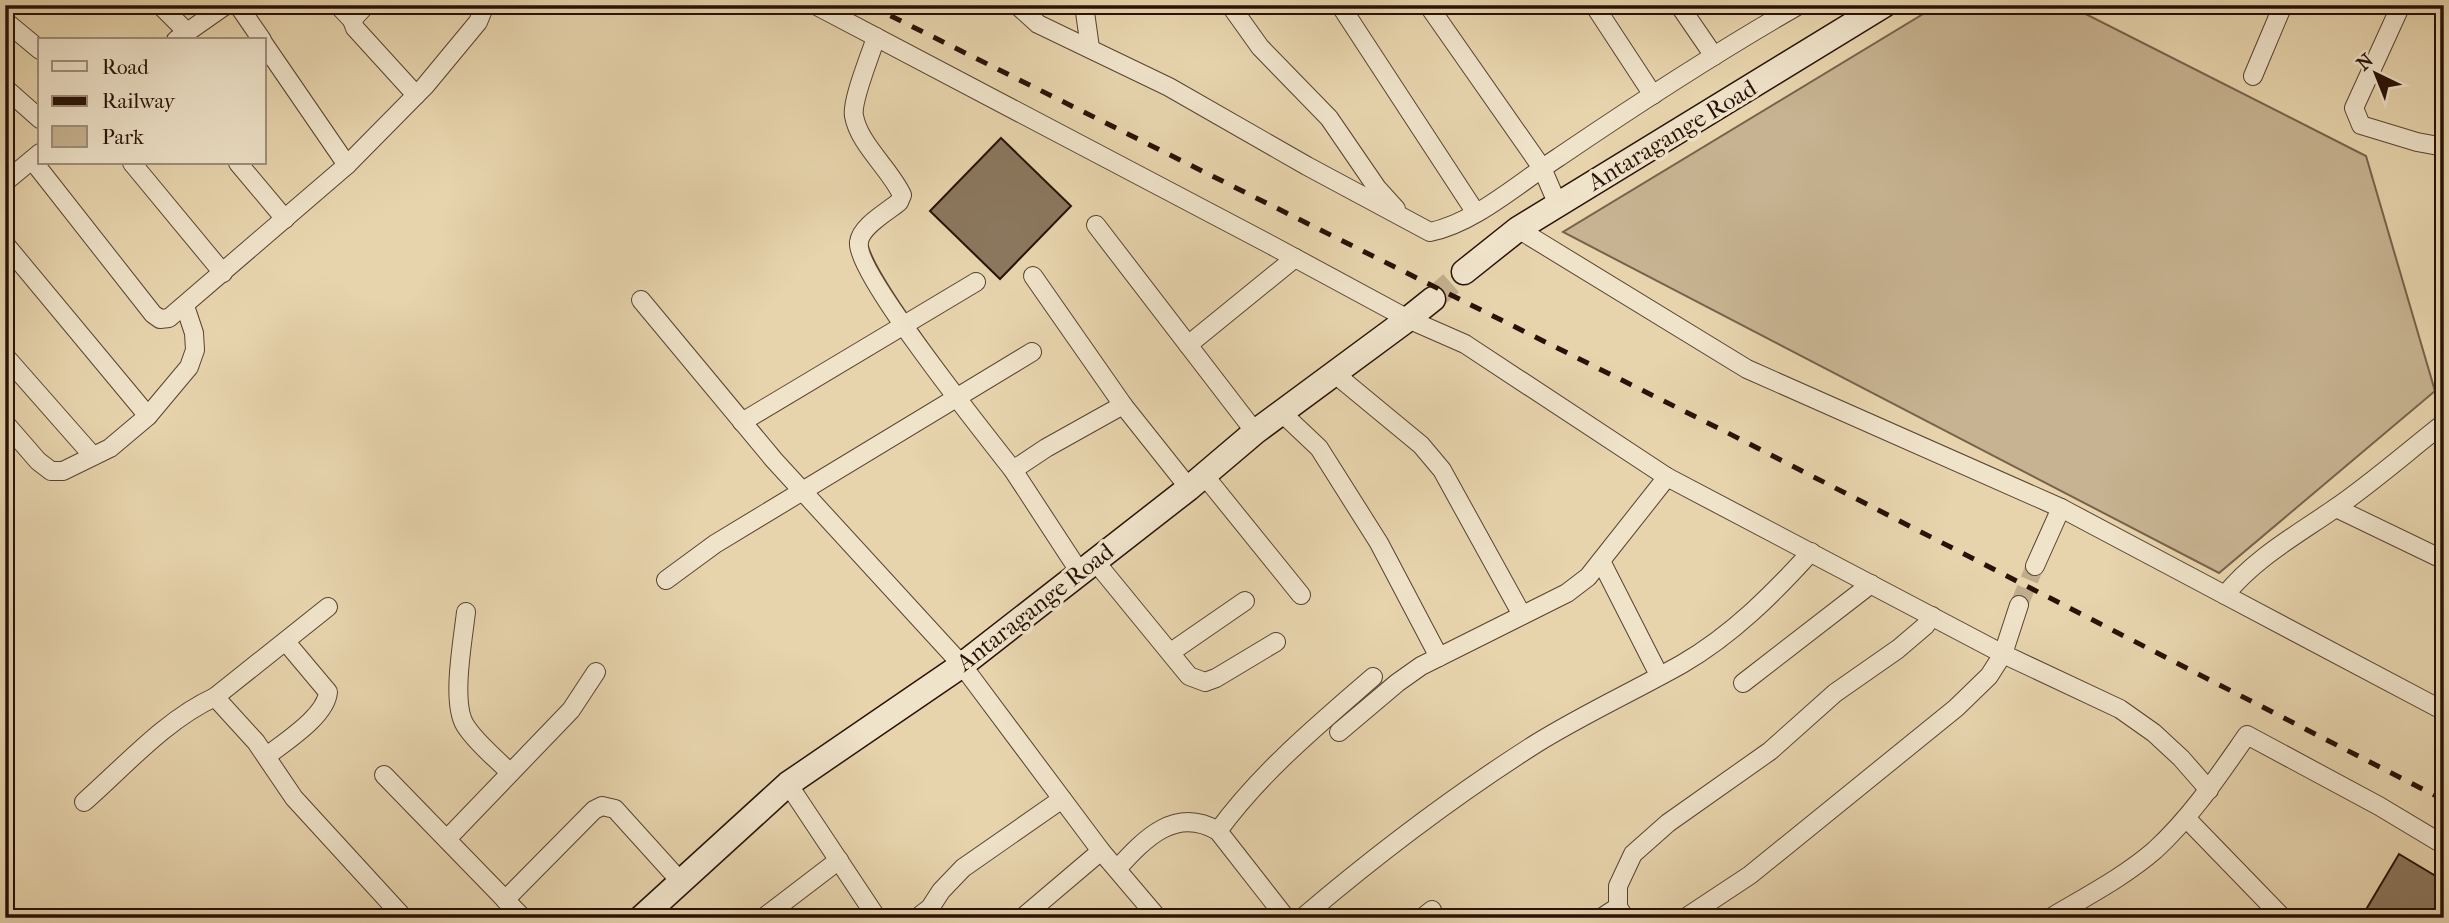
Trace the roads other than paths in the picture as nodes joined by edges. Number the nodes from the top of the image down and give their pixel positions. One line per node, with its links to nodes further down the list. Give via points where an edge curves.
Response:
1 (160, 5): 22 (street)
2 (226, 5): 22 (street)
3 (238, 5): 24 (street)
4 (338, 5): 20 (street)
5 (366, 5): 20 (street)
6 (485, 5): 31 (street, via 478,22)
7 (815, 5): 23 (street)
8 (1017, 5): 27 (street, via 1038,23)
9 (1084, 5): 27 (street)
10 (1230, 5): 45 (street, via 1260,47 1329,118 1377,188)
11 (1340, 5): 43 (street)
12 (1428, 5): 40 (street)
13 (1594, 5): 32 (street)
14 (1679, 5): 28 (street)
15 (1799, 5): 19 (street)
16 (2283, 5): 29 (street)
17 (2401, 5): 34 (street, via 2354,108 2361,125)
18 (1879, 7): 42 (street, Antaragange Road)
19 (1777, 10): 28 (street)
20 (352, 20): 31 (street)
21 (5, 21): 26 (street)
22 (181, 36)
23 (876, 37): 49 (street); 58 (street, via 853,114 861,134 902,195 900,202 861,233 858,246)
24 (260, 38)
25 (266, 46): 39 (street)
26 (38, 48)
27 (1090, 48): 45 (street)
28 (1714, 56): 32 (street)
29 (2253, 76)
30 (5, 88): 33 (street)
31 (416, 95): 39 (street)
32 (1653, 95): 40 (street)
33 (38, 117)
34 (2444, 147)
35 (36, 156): 41 (street)
36 (42, 164): 56 (street, via 153,314 169,318)
37 (133, 164): 51 (street)
38 (240, 164): 44 (street)
39 (347, 165): 44 (street)
40 (1542, 168): 42 (street); 43 (street)
41 (5, 182)
42 (1558, 205): 47 (street, Antaragange Road)
43 (1476, 214): 45 (street, via 1430,232)
44 (285, 219): 51 (street)
45 (1406, 219)
46 (1096, 225): 59 (street)
47 (1518, 229): 50 (street, Antaragange Road); 76 (street, via 1747,369)
48 (5, 244): 66 (street)
49 (1295, 258): 57 (street); 59 (street)
50 (1464, 272)
51 (223, 273): 56 (street)
52 (1033, 276): 64 (street)
53 (976, 282): 58 (street)
54 (1433, 299): 57 (street, Antaragange Road)
55 (641, 300): 67 (street)
56 (185, 306): 66 (street, via 194,333 189,368)
57 (1409, 320): 62 (street, Antaragange Road); 73 (street, via 1465,344)
58 (903, 325): 63 (street); 67 (street)
59 (1188, 345): 70 (street)
60 (1032, 352): 63 (street)
61 (5, 356): 71 (street)
62 (1335, 374): 65 (street, Antaragange Road); 91 (street, via 1421,445 1442,470)
63 (957, 398): 72 (street); 75 (street)
64 (1123, 405): 72 (street); 74 (street)
65 (1282, 413): 70 (street, Antaragange Road); 97 (street, via 1319,448 1379,543)
66 (148, 416): 71 (street)
67 (742, 422): 75 (street)
68 (5, 423): 71 (street, via 51,471 64,471)
69 (2444, 423): 77 (street)
70 (1255, 432): 74 (street, Antaragange Road)
71 (93, 456)
72 (1013, 470): 82 (street)
73 (1667, 477): 78 (street); 80 (street)
74 (1197, 481): 82 (street, Antaragange Road); 85 (street)
75 (804, 492): 83 (street, via 715,544); 98 (street)
76 (2061, 508): 81 (street); 86 (street)
77 (2336, 508): 79 (street); 86 (street, via 2267,553)
78 (1811, 552): 84 (street); 100 (street, via 1754,611 1684,663)
79 (2444, 560)
80 (1601, 561): 91 (street, via 1567,593); 100 (street)
81 (2035, 566)
82 (1088, 567): 95 (street); 98 (street, Antaragange Road)
83 (666, 580)
84 (1871, 584): 92 (street); 102 (street)
85 (1301, 595)
86 (2225, 596): 104 (street)
87 (1245, 601): 95 (street)
88 (2020, 605): 96 (street)
89 (328, 607): 93 (street)
90 (466, 612): 107 (street, via 460,713 466,727)
91 (1522, 615): 97 (street)
92 (1932, 616): 96 (street); 123 (street, via 1898,649 1835,694 1770,751 1668,823 1633,854 1618,886)
93 (286, 642): 103 (street); 106 (street, via 328,692 327,702)
94 (1276, 642): 95 (street, via 1205,682 1189,676)
95 (1171, 652)
96 (2003, 654): 110 (street, via 2120,709 2154,733); 135 (street, via 1989,676 1956,708 1750,875)
97 (1439, 657): 105 (street, via 1397,683)
98 (962, 665): 109 (street, Antaragange Road); 111 (street)
99 (596, 672): 107 (street, via 571,710)
100 (1659, 675): 133 (street, via 1480,779)
101 (1373, 677): 114 (street, via 1242,798)
102 (1742, 683)
103 (215, 697): 106 (street); 112 (street, via 174,723)
104 (2444, 710)
105 (1339, 732)
106 (267, 756): 125 (street, via 294,798)
107 (510, 773): 115 (street)
108 (384, 775): 115 (street)
109 (788, 784): 118 (street); 120 (street, Antaragange Road)
110 (2209, 790): 113 (street); 116 (street, via 2247,735)
111 (1062, 800): 117 (street); 129 (street, via 963,868)
112 (84, 802)
113 (2186, 818): 136 (street, via 2153,851); 137 (street)
114 (1218, 831): 119 (street, via 1186,820 1170,826 1143,841); 132 (street)
115 (447, 839): 121 (street)
116 (2444, 845)
117 (1101, 851): 119 (street); 130 (street)
118 (839, 860): 127 (street); 128 (street)
119 (1117, 869): 122 (street)
120 (681, 882): 121 (street, via 615,809 602,806); 124 (street, Antaragange Road)
121 (505, 900): 126 (street)
122 (1144, 911): 131 (street)
123 (1621, 913): 134 (street)
124 (645, 917)
125 (404, 918)
126 (523, 918)
127 (762, 918)
128 (877, 918)
129 (916, 918)
130 (1022, 918)
131 (1158, 918)
132 (1286, 918)
133 (1302, 918)
134 (1601, 918)
135 (1685, 918)
136 (2050, 918)
137 (2283, 918)

